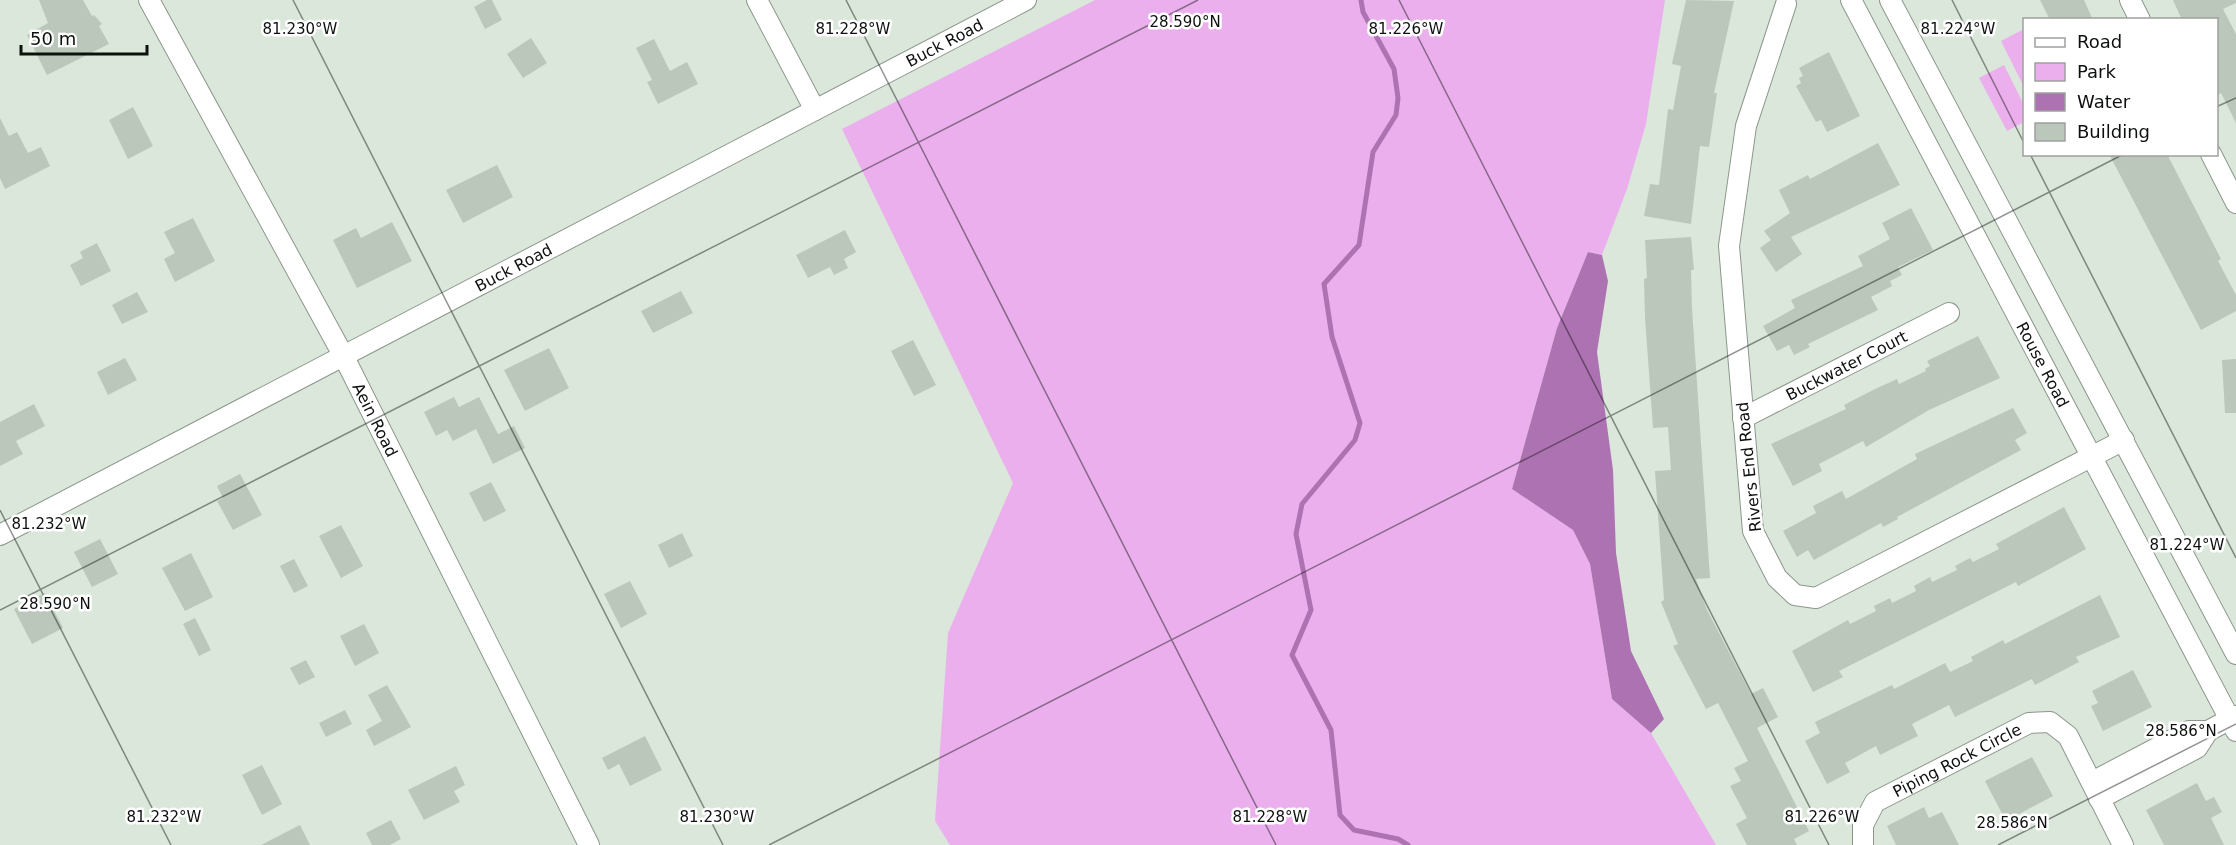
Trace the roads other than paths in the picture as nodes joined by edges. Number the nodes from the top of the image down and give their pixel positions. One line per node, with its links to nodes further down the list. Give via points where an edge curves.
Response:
1 (148, 0): 13 (street, Aein Road)
2 (757, 0): 9 (street)
3 (1026, 0): 9 (street, Buck Road)
4 (1851, 0): 16 (street, Rouse Road)
5 (1890, 0): 15 (street)
6 (2130, 0): 8 (street)
7 (1786, 4): 14 (street, Rivers End Road, via 1746,126 1729,246)
8 (2139, 18)
9 (815, 110): 13 (street, Buck Road)
10 (2212, 156): 11 (street)
11 (2236, 203)
12 (1949, 313): 14 (street, Buckwater Court)
13 (343, 355): 17 (street, Buck Road); 21 (street, Aein Road)
14 (1743, 418): 16 (street, Rivers End Road, via 1756,539 1777,578 1795,594 1816,598)
15 (2124, 440): 16 (street, Rivers End Road); 18 (street)
16 (2091, 457): 19 (street, Rouse Road)
17 (0, 535)
18 (2236, 654)
19 (2234, 722): 20 (street, via 2208,731 2197,748 2148,763)
20 (2095, 790): 22 (street, Piping Rock Circle, via 2068,736 2050,722 2029,723 1875,802 1863,825); 23 (street, Piping Rock Circle)
21 (589, 845)
22 (1863, 845)
23 (2123, 845)

